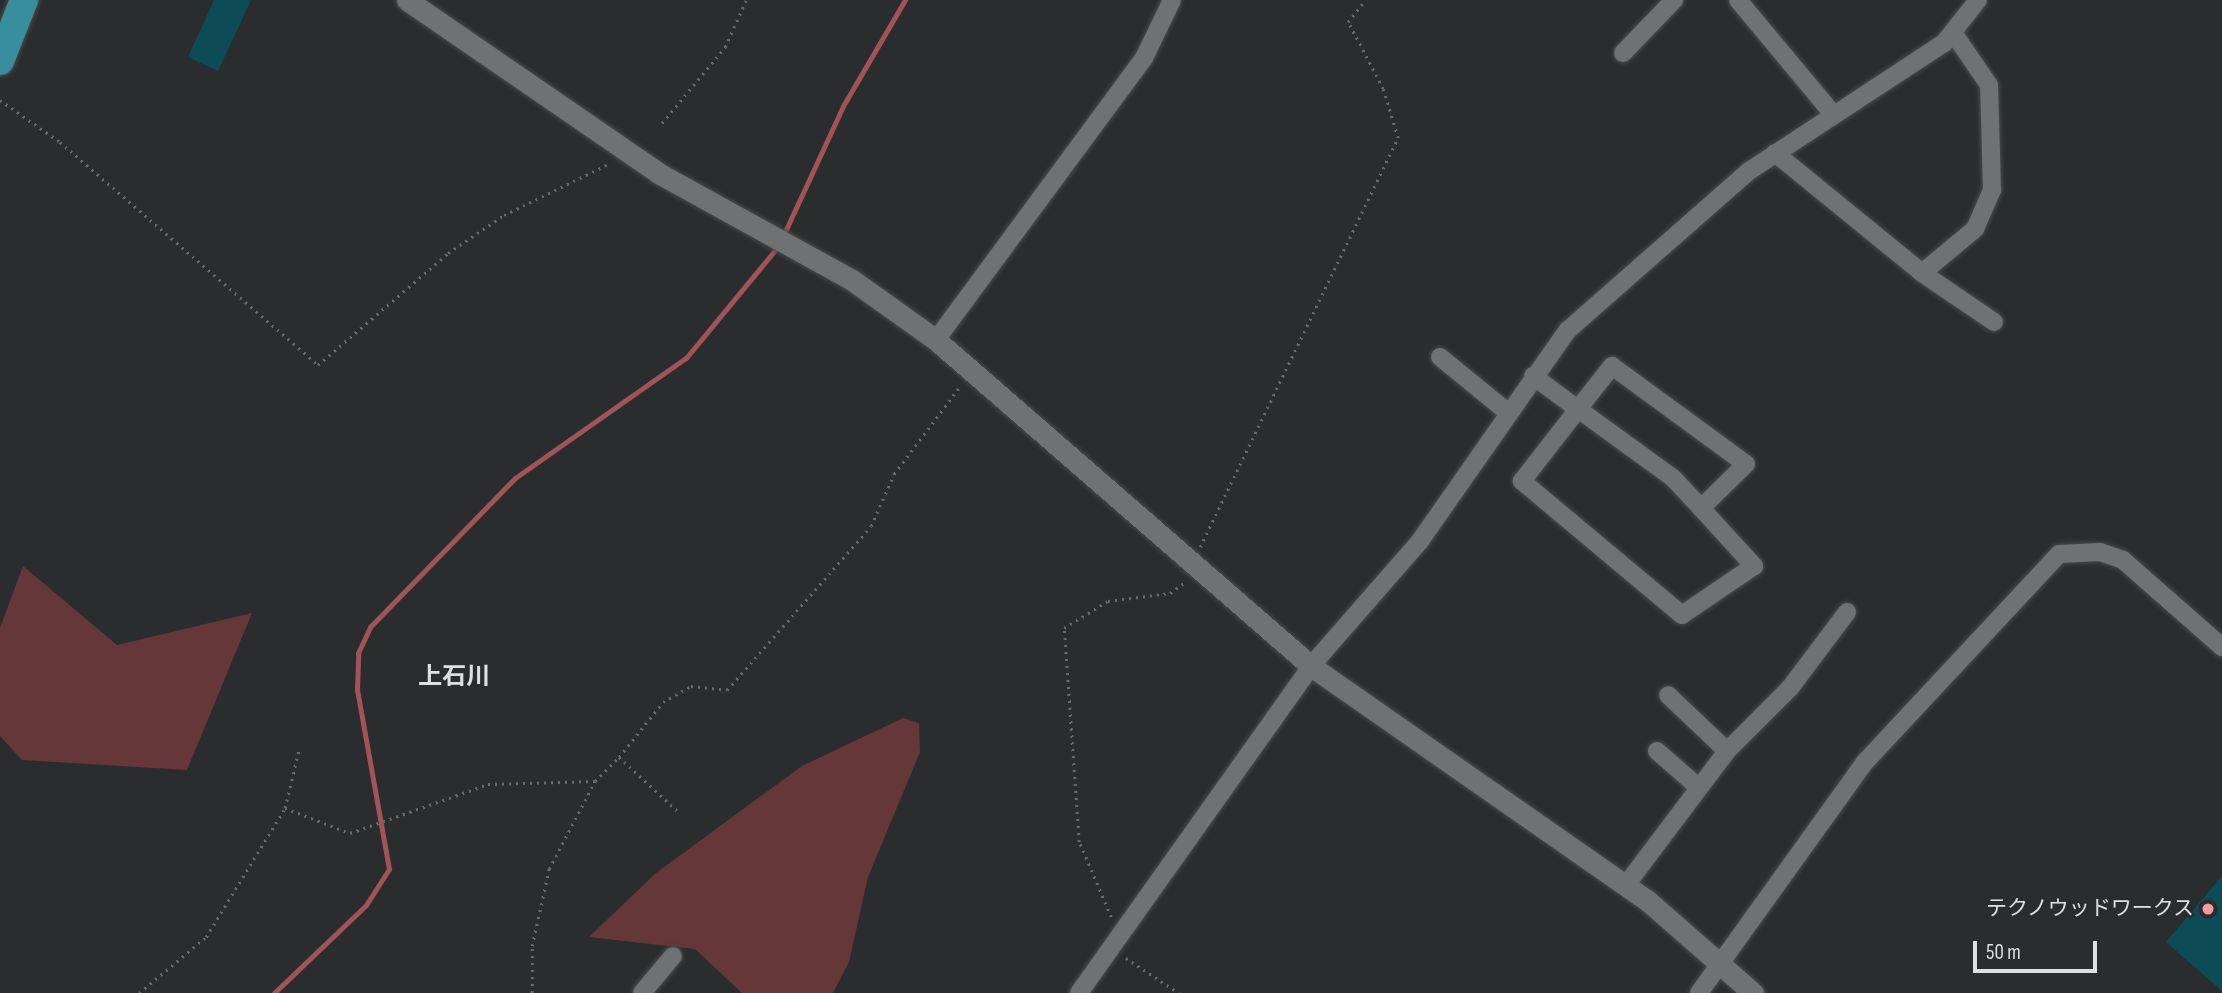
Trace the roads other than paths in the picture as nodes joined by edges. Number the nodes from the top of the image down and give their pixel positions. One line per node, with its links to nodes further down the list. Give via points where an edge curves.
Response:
1 (24, 0): 9 (highway)
2 (407, 0): 14 (street, via 629,154 840,273)
3 (1172, 0): 14 (street, via 1144,58)
4 (1674, 0): 8 (street)
5 (1738, 0): 10 (street)
6 (1978, 0): 7 (street)
7 (1954, 34): 10 (street); 12 (street, via 1989,85 1992,190 1975,229)
8 (1623, 52)
9 (0, 61)
10 (1833, 114): 11 (street)
11 (1775, 153): 12 (street); 16 (street, via 1568,330)
12 (1923, 273): 13 (street)
13 (1994, 322)
14 (936, 340): 22 (street)
15 (1440, 358): 18 (street)
16 (1533, 376): 17 (street); 18 (street)
17 (1578, 409): 19 (street, via 1673,478); 19 (street, via 1612,366 1745,464); 19 (street, via 1522,481 1682,615 1754,566)
18 (1506, 411): 22 (street, via 1420,541)
19 (1701, 508)
20 (1847, 612): 25 (street, via 1790,688)
21 (2222, 647): 29 (street, via 2123,561 2100,552 2059,554 1866,762)
22 (1311, 666): 27 (street); 31 (street)
23 (1668, 695): 25 (street)
24 (1657, 751): 26 (street)
25 (1725, 753): 26 (street)
26 (1696, 785): 27 (street)
27 (1626, 885): 29 (street)
28 (673, 956): 30 (street)
29 (1718, 960): 32 (street); 33 (street)
30 (642, 993)
31 (1079, 993)
32 (1699, 993)
33 (1754, 993)

